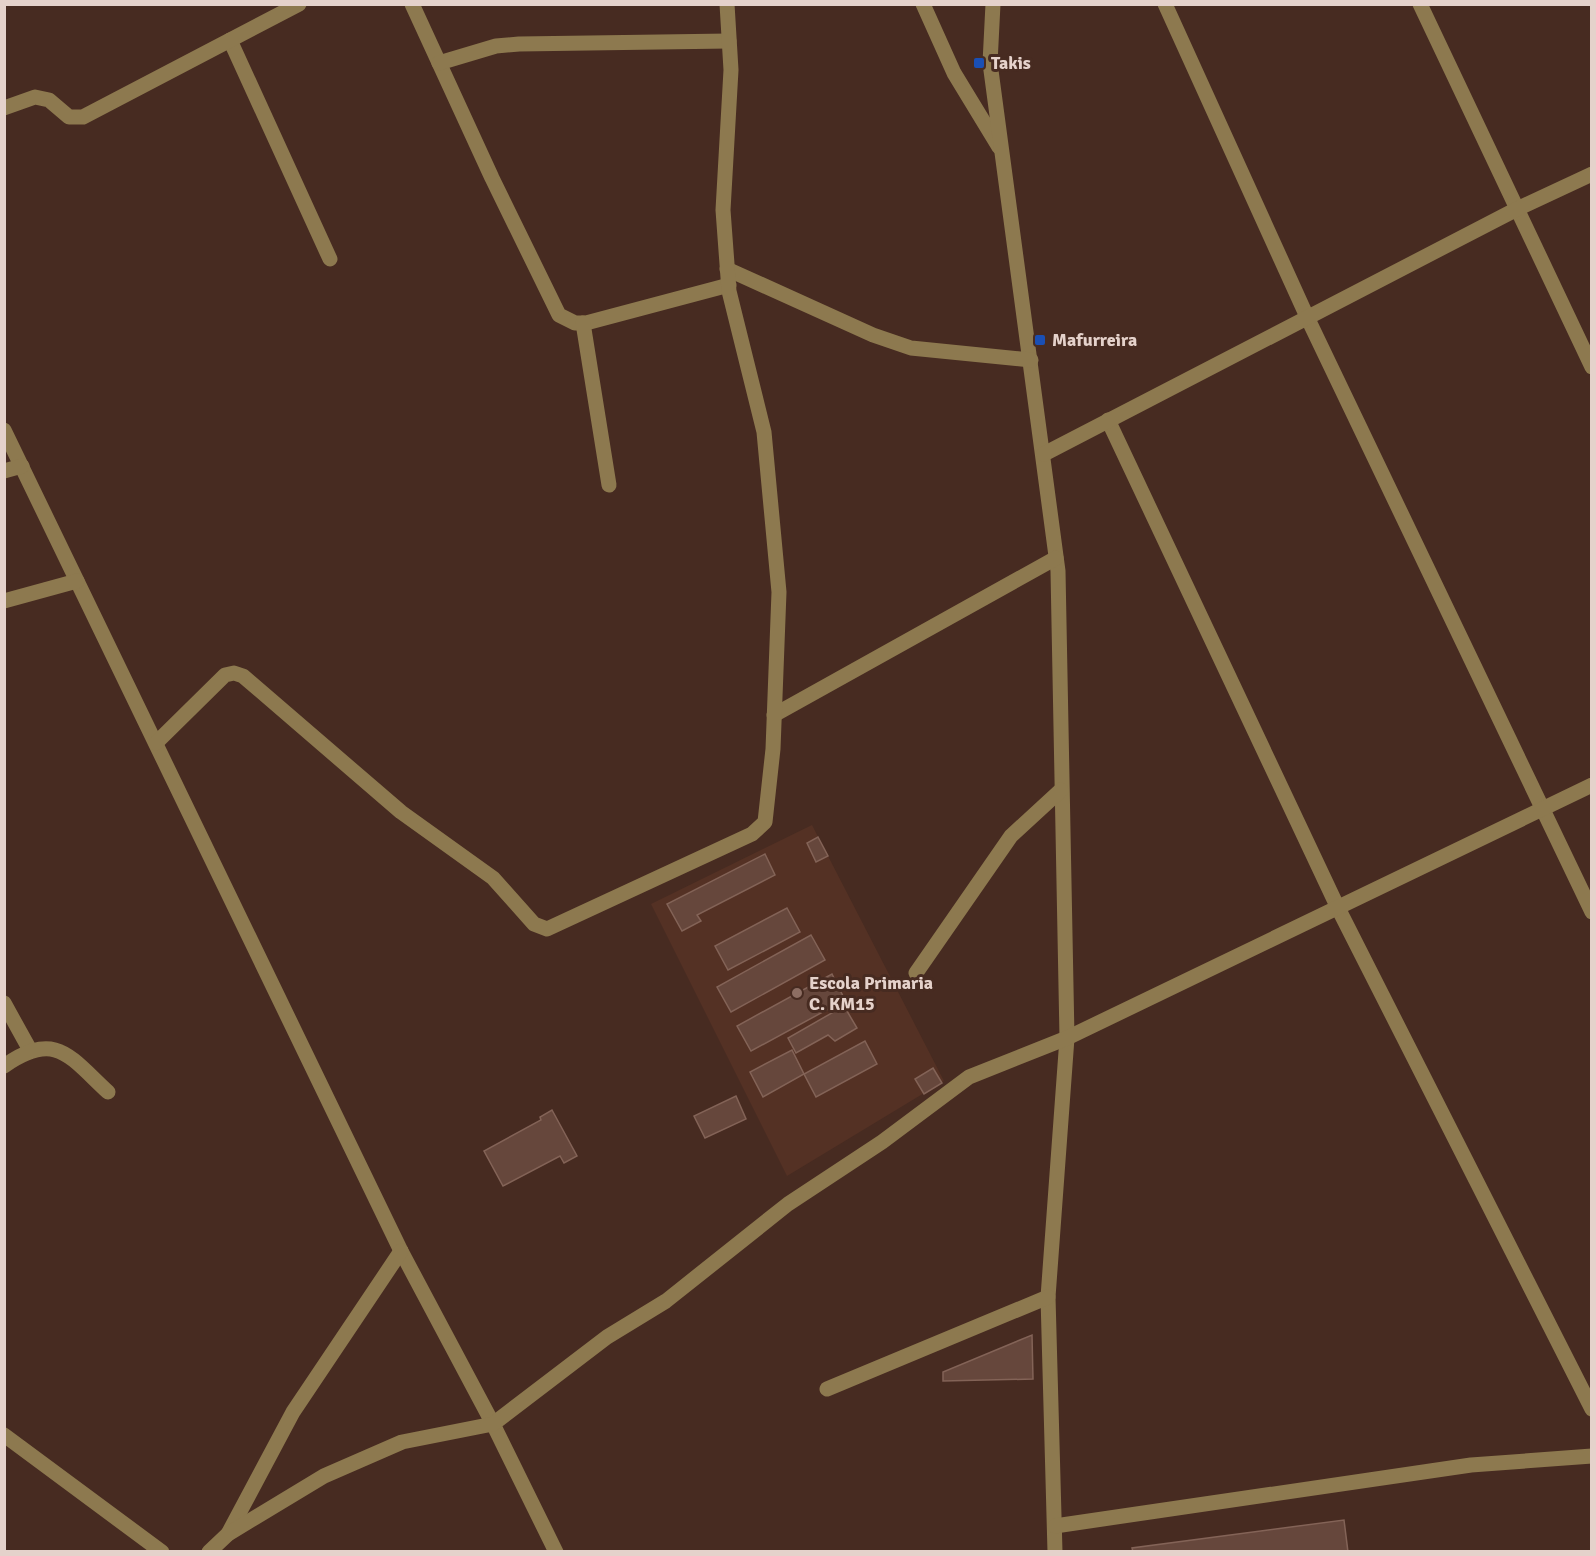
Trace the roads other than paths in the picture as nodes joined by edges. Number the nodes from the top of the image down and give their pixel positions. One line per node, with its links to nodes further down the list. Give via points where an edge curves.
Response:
1 (299, 4): 8 (street)
2 (412, 4): 10 (street)
3 (727, 4): 9 (street)
4 (923, 4): 12 (street, via 954,73)
5 (993, 4): 12 (street, via 990,63)
6 (1165, 4): 18 (street)
7 (1420, 4): 14 (street)
8 (230, 40): 11 (street, via 83,117 69,117 49,100 35,97); 15 (street)
9 (729, 41): 10 (street, via 519,44 496,46); 16 (street, via 731,70 723,210)
10 (439, 63): 19 (street, via 559,315)
11 (4, 108)
12 (1002, 152): 20 (street)
13 (1592, 174): 14 (street)
14 (1517, 209): 18 (street); 21 (street)
15 (330, 260)
16 (727, 269): 17 (street); 20 (street, via 910,348)
17 (729, 285): 19 (street); 31 (street, via 764,432 773,516 778,592)
18 (1308, 319): 22 (street); 35 (street)
19 (583, 323): 27 (street)
20 (1030, 360): 24 (street)
21 (1592, 366)
22 (1108, 420): 24 (street); 36 (street)
23 (4, 430): 25 (street)
24 (1044, 454): 28 (street)
25 (22, 466): 26 (street); 29 (street)
26 (4, 471)
27 (609, 485)
28 (1056, 558): 31 (street); 34 (street)
29 (77, 581): 30 (street); 32 (street)
30 (4, 601)
31 (774, 715): 32 (street, via 765,822 752,834 547,929 534,924 493,878 400,812 243,676 225,675)
32 (156, 743): 44 (street)
33 (1592, 785): 35 (street)
34 (1061, 790): 38 (street, via 1011,836); 40 (street)
35 (1542, 808): 36 (street); 37 (street)
36 (1338, 908): 40 (street); 46 (street)
37 (1592, 912)
38 (916, 973)
39 (4, 1003): 41 (street)
40 (1067, 1038): 45 (street); 49 (street, via 969,1077 882,1142 788,1204 666,1301 606,1337)
41 (30, 1050): 42 (street); 43 (street, via 44,1047 63,1052)
42 (4, 1066)
43 (108, 1092)
44 (401, 1251): 49 (street); 53 (street, via 293,1412)
45 (1048, 1297): 47 (street); 52 (street)
46 (1585, 1379): 48 (street)
47 (827, 1389)
48 (1592, 1408)
49 (493, 1424): 53 (street, via 402,1442 324,1476); 56 (street)
50 (4, 1435): 54 (street)
51 (1592, 1456): 52 (street, via 1471,1465)
52 (1055, 1526): 57 (street)
53 (228, 1534): 55 (street)
54 (162, 1551)
55 (209, 1551)
56 (556, 1551)
57 (1055, 1551)

